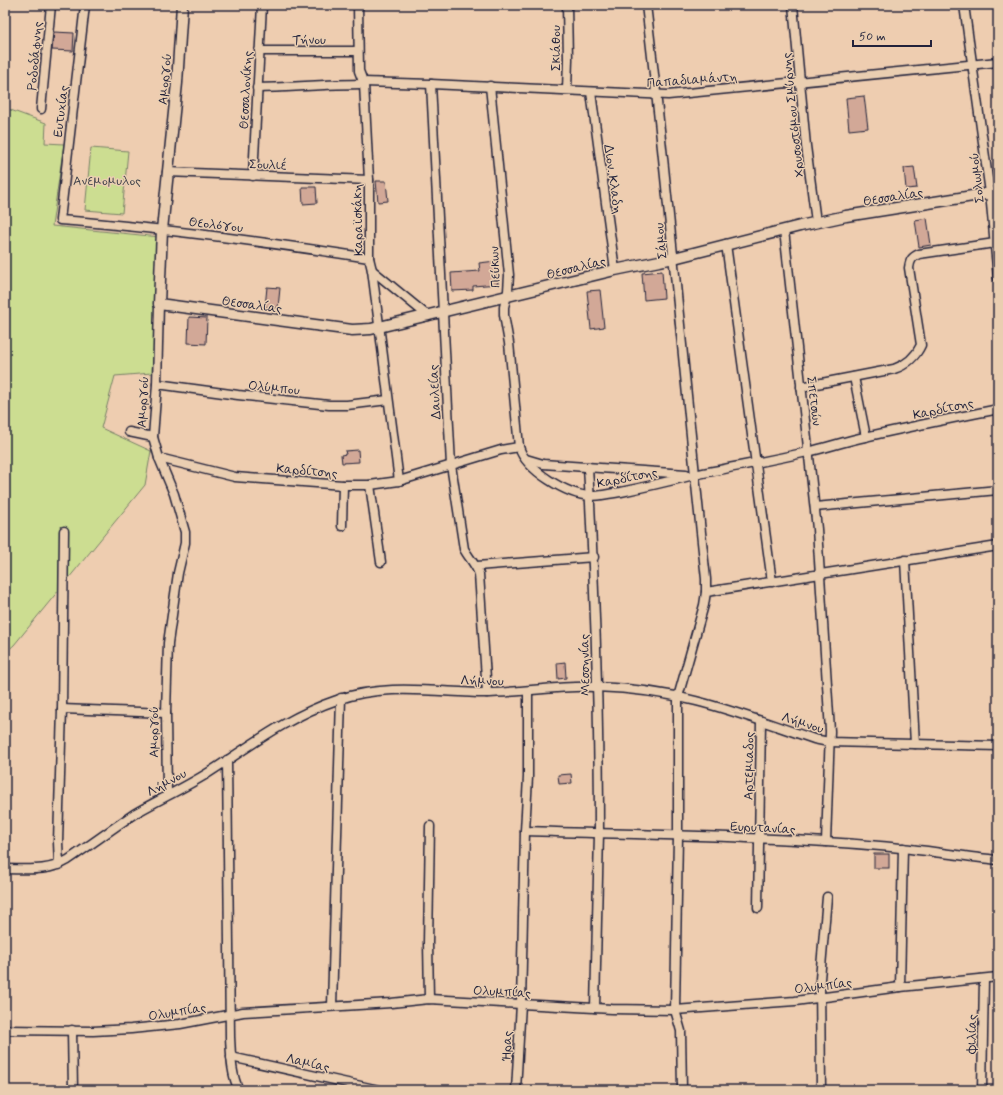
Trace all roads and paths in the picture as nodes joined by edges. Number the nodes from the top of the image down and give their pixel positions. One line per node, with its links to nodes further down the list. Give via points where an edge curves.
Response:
1 (51, 5): 22 (street, Ροδοδάφνης)
2 (85, 5): 27 (street, Ευτυχίας)
3 (182, 5): 23 (street, Αμοργού)
4 (262, 5): 10 (street, Θεσσαλονίκης)
5 (358, 5): 11 (street, Καραϊσκάκη)
6 (567, 5): 19 (street, Σκιάθου)
7 (646, 5): 21 (street, Σάμου)
8 (793, 5): 14 (street, Χρυσοστόμου Σμύρνης)
9 (964, 5): 13 (street, Σολωμού)
10 (259, 51): 11 (street, Τήνου); 18 (street, Θεσσαλονίκης)
11 (358, 51): 15 (street, Καραϊσκάκη)
12 (998, 62): 13 (street, Παπαδιαμάντη)
13 (973, 64): 14 (street, Παπαδιαμάντη); 26 (street, Σολωμού)
14 (799, 81): 21 (street, Παπαδιαμάντη); 28 (street, Χρυσοστόμου Σμύρνης)
15 (363, 83): 16 (street, Παπαδιαμάντη); 18 (street, Παπαδιαμάντη); 25 (street, Καραϊσκάκη)
16 (430, 84): 17 (street, Παπαδιαμάντη); 40 (street, Δαυλείας)
17 (490, 86): 19 (street, Παπαδιαμάντη); 38 (street, Πεύκων, via 509,275)
18 (257, 88): 24 (street, Θεσσαλονίκης)
19 (567, 90): 20 (street, Παπαδιαμάντη)
20 (591, 92): 21 (street, Παπαδιαμάντη); 36 (street, Διον. Κλαδη)
21 (657, 95): 34 (street, Σάμου)
22 (41, 109)
23 (167, 172): 24 (street, Σουλιέ); 29 (street, Αμοργού)
24 (253, 176): 25 (street, Σουλιέ)
25 (368, 180): 33 (street, Καραϊσκάκη)
26 (994, 192): 28 (street, Θεσσαλίας); 31 (street, Σολωμού)
27 (60, 220): 29 (street, Θεολόγου)
28 (816, 222): 30 (street, Θεσσαλίας)
29 (162, 230): 33 (street, Θεολόγου, via 283,244); 39 (street, Αμοργού)
30 (784, 230): 32 (street, Θεσσαλίας); 45 (street, Σπετσών)
31 (995, 243): 37 (street, Σολωμού); 43 (street, via 919,254 914,257 909,268 921,339 918,351 901,367)
32 (726, 244): 34 (street, Θεσσαλίας); 55 (street)
33 (369, 258): 35 (street, Καραϊσκάκη)
34 (674, 258): 36 (street, Θεσσαλίας); 58 (street, Σάμου)
35 (372, 270): 41 (street); 42 (street, Καραϊσκάκη)
36 (615, 270): 38 (street, Θεσσαλίας)
37 (998, 273)
38 (507, 297): 40 (street, Θεσσαλίας); 51 (street, Πεύκων, via 504,315)
39 (159, 304): 42 (street, Θεσσαλίας, via 352,330); 44 (street, Αμοργού)
40 (442, 312): 41 (street, Θεσσαλίας); 56 (street, Δαυλείας)
41 (428, 316): 42 (street, Θεσσαλίας)
42 (380, 327): 46 (street, Καραϊσκάκη)
43 (854, 376): 45 (street); 50 (street)
44 (157, 384): 46 (street, Ολύμπου, via 329,405); 49 (street, Αμοργού)
45 (801, 387): 52 (street, Σπετσών)
46 (388, 400): 59 (street, Καραϊσκάκη)
47 (998, 409): 50 (street, Καρδίτσης)
48 (129, 432): 49 (street)
49 (153, 437): 53 (street, Αμοργού)
50 (866, 437): 52 (street, Καρδίτσης)
51 (519, 447): 54 (street, Καρδίτσης); 56 (street, Καρδίτσης)
52 (809, 452): 55 (street, Καρδίτσης); 64 (street, Σπετσών)
53 (159, 458): 60 (street, Καρδίτσης, via 235,477); 81 (street, Αμοργού, via 174,494 185,532 168,643)
54 (526, 459): 57 (street, via 543,464); 63 (street, Καρδίτσης, via 560,487)
55 (756, 464): 58 (street, Καρδίτσης); 73 (street)
56 (451, 465): 59 (street, Καρδίτσης); 71 (street, Δαυλείας, via 464,549 469,559)
57 (588, 467): 58 (street); 63 (street, Μεσσηνίας)
58 (695, 475): 63 (street, Καρδίτσης); 74 (street, Σάμου)
59 (399, 481): 61 (street, Καρδίτσης)
60 (343, 485): 61 (street, Καρδίτσης); 65 (street)
61 (370, 485): 70 (street)
62 (998, 490): 64 (street)
63 (590, 496): 68 (street, Μεσσηνίας)
64 (815, 507): 72 (street, Σπετσών)
65 (342, 526)
66 (64, 531): 80 (street)
67 (998, 546): 69 (street)
68 (594, 557): 71 (street); 75 (street, Μεσσηνίας)
69 (905, 560): 72 (street); 84 (street)
70 (381, 562)
71 (477, 566): 77 (street, Δαυλείας)
72 (820, 575): 73 (street); 83 (street, Σπετσών)
73 (772, 582): 74 (street)
74 (706, 592): 78 (street, Σάμου)
75 (597, 687): 76 (street, Λήμνου); 78 (street, Λήμνου); 90 (street, Μεσσηνίας)
76 (528, 691): 77 (street, Λήμνου); 89 (street, Ήρας)
77 (487, 693): 79 (street, Λήμνου, via 391,690 365,692)
78 (678, 697): 82 (street, Λήμνου); 91 (street, Σάμου)
79 (342, 698): 86 (street, Λήμνου, via 299,716); 106 (street)
80 (62, 709): 81 (street); 96 (street)
81 (166, 713): 87 (street, Αμοργού)
82 (761, 721): 83 (street, Λήμνου); 92 (street, Αρτεμιαδος)
83 (830, 742): 84 (street, Λήμνου); 93 (street, Σπετσών)
84 (915, 744): 85 (street, Λήμνου)
85 (998, 746)
86 (227, 760): 87 (street, Λήμνου); 109 (street)
87 (166, 795): 96 (street, Λήμνου)
88 (430, 826): 104 (street)
89 (525, 831): 90 (street, Ευρυτανίας); 105 (street, Ήρας)
90 (599, 833): 91 (street, Ευρυτανίας); 107 (street, Μεσσηνίας)
91 (678, 836): 92 (street, Ευρυτανίας); 108 (street, Σάμου)
92 (759, 839): 93 (street, Ευρυτανίας); 99 (street, Αρτεμιαδος)
93 (826, 842): 94 (street, Ευρυτανίας)
94 (903, 848): 95 (street, Ευρυτανίας); 102 (street)
95 (998, 860)
96 (59, 865): 97 (street, Λήμνου, via 47,868)
97 (5, 869)
98 (827, 897): 103 (street)
99 (758, 908)
100 (998, 977): 101 (street, Ολυμπίας)
101 (984, 979): 102 (street, Ολυμπίας); 119 (street, Φιλίας)
102 (900, 988): 103 (street, Ολυμπίας)
103 (820, 998): 108 (street, Ολυμπίας); 118 (street)
104 (429, 999): 105 (street, Ολυμπίας); 106 (street, Ολυμπίας)
105 (521, 1004): 107 (street, Ολυμπίας); 116 (street, Ήρας)
106 (332, 1006): 109 (street, Ολυμπίας)
107 (595, 1008): 108 (street, Ολυμπίας)
108 (675, 1010): 117 (street, Σάμου, via 681,1031)
109 (229, 1014): 111 (street, Ολυμπίας, via 150,1028); 112 (street)
110 (5, 1030): 111 (street, Ολυμπίας)
111 (72, 1030): 113 (street)
112 (231, 1057): 114 (street); 115 (street, Λαμίας)
113 (73, 1090)
114 (239, 1090)
115 (379, 1090)
116 (516, 1090)
117 (682, 1090)
118 (821, 1090)
119 (982, 1090)

